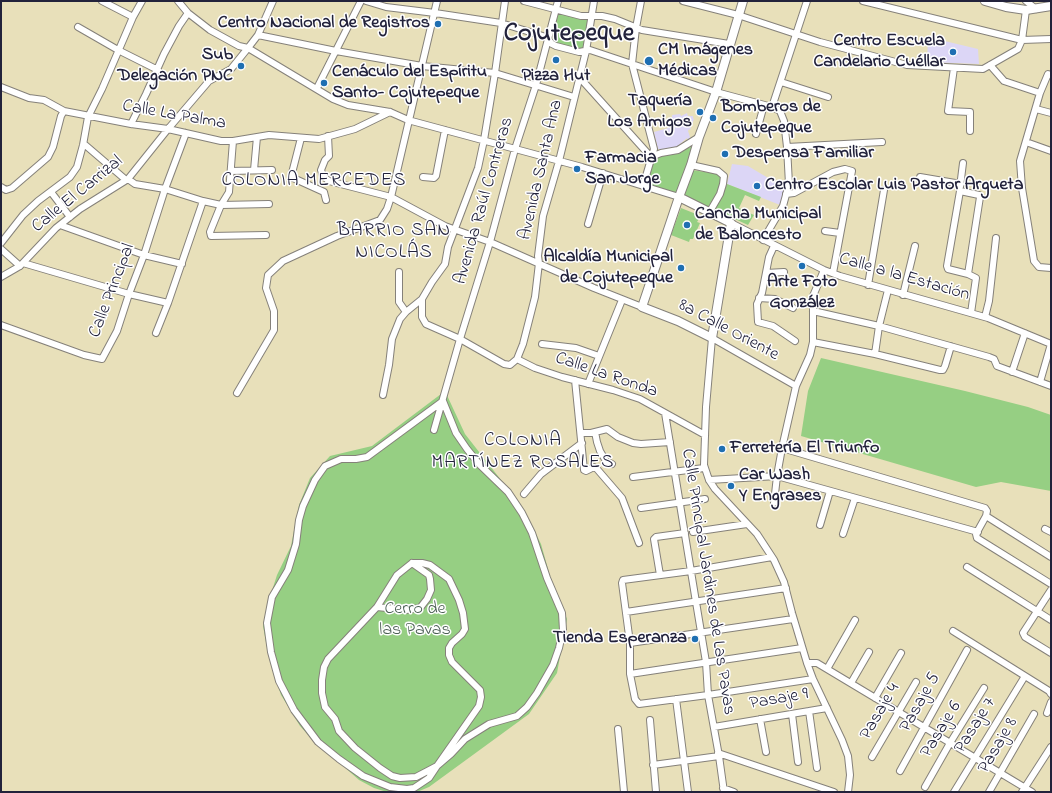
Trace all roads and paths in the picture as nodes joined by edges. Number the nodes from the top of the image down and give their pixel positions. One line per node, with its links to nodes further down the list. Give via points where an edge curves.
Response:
1 (102, 1): 27 (street)
2 (142, 1): 27 (street)
3 (178, 1): 23 (street)
4 (273, 1): 32 (street, Calle El Carrizal)
5 (361, 1): 39 (street)
6 (366, 1): 24 (street, via 374,5)
7 (437, 1): 24 (street)
8 (505, 1): 28 (street)
9 (524, 1): 21 (street)
10 (558, 1): 21 (street, Avenida Raúl Contreras)
11 (594, 1): 26 (street, Avenida Santa Ana)
12 (641, 1): 30 (street)
13 (683, 1): 25 (street)
14 (743, 1): 25 (main road)
15 (807, 1): 31 (street)
16 (863, 1): 35 (street)
17 (985, 1): 22 (main road)
18 (1026, 1): 20 (street)
19 (1051, 6): 20 (main road)
20 (1036, 9): 22 (main road)
21 (556, 10): 26 (street); 34 (street, Avenida Raúl Contreras)
22 (1026, 10): 35 (street)
23 (188, 13): 37 (street, via 210,30 239,46); 45 (street)
24 (435, 13): 28 (street); 43 (street)
25 (738, 15): 31 (street); 36 (main road)
26 (591, 16): 30 (street, via 615,19); 40 (street, Avenida Santa Ana)
27 (133, 17): 38 (street)
28 (501, 23): 34 (street, via 543,36); 46 (street)
29 (78, 27): 38 (street)
30 (636, 28): 36 (street); 41 (street)
31 (796, 34): 44 (street, via 907,65); 49 (street)
32 (258, 35): 37 (street, Calle El Carrizal); 39 (street)
33 (1051, 39): 35 (street)
34 (548, 40): 40 (street, via 556,46 573,51); 50 (street, Avenida Raúl Contreras)
35 (1022, 40): 42 (street, via 1018,49)
36 (729, 44): 53 (main road)
37 (248, 48): 52 (street); 66 (street, Calle El Carrizal, via 231,69 209,81)
38 (118, 50): 45 (street); 63 (street)
39 (336, 51): 43 (street); 52 (street)
40 (586, 51): 41 (street, via 590,50); 48 (street, Avenida Santa Ana)
41 (632, 64): 53 (street); 83 (street, via 654,146)
42 (990, 65): 44 (street, via 983,69); 54 (street, via 1004,81)
43 (422, 66): 46 (street); 64 (street)
44 (954, 68): 68 (street, via 948,111 970,112)
45 (158, 70): 65 (street)
46 (495, 73): 50 (street); 75 (street)
47 (1051, 75): 54 (street, via 1048,74)
48 (580, 78): 55 (street, Avenida Santa Ana); 83 (street)
49 (780, 82): 56 (street); 58 (street)
50 (536, 85): 55 (street); 81 (street, Avenida Raúl Contreras)
51 (1, 87): 60 (street, Calle La Palma, via 29,98 44,100)
52 (317, 88): 61 (street, via 348,105)
53 (716, 92): 57 (street); 73 (main road)
54 (1040, 93): 59 (street)
55 (574, 97): 84 (street, Avenida Santa Ana)
56 (828, 97)
57 (764, 105): 58 (street); 70 (street)
58 (772, 107): 80 (street, via 780,111 784,121)
59 (1036, 109): 62 (street); 78 (street)
60 (64, 111): 63 (street, Calle La Palma); 97 (street, via 48,157 12,188 6,190)
61 (390, 112): 64 (street); 71 (street, Calle La Palma, via 355,129)
62 (1051, 113)
63 (88, 116): 65 (street, Calle La Palma); 79 (street)
64 (408, 120): 67 (street); 104 (street)
65 (131, 124): 66 (street, Calle La Palma)
66 (168, 129): 69 (street, Calle La Palma); 93 (street, Calle El Carrizal)
67 (445, 130): 75 (street); 91 (street, via 436,176)
68 (970, 131)
69 (186, 133): 76 (street, Calle La Palma); 98 (street, Calle Principal)
70 (756, 134)
71 (328, 136): 74 (street, Calle La Palma, via 319,139); 94 (street, via 329,156 321,170)
72 (257, 137): 74 (street, Calle La Palma, via 269,135); 76 (street, Calle La Palma); 87 (street)
73 (699, 137): 83 (street, via 678,150); 86 (main road)
74 (301, 138): 102 (street, via 291,177)
75 (484, 140): 81 (street); 115 (street, via 478,168)
76 (233, 141): 89 (street)
77 (882, 142): 80 (street)
78 (1026, 142): 82 (street); 130 (street, via 1020,161 1034,261 1039,267)
79 (84, 144): 93 (street); 101 (street, via 77,167 70,177)
80 (787, 147): 103 (street, via 789,184)
81 (515, 149): 84 (street); 121 (street, Avenida Raúl Contreras)
82 (1051, 151)
83 (651, 157): 96 (street)
84 (559, 161): 90 (street); 127 (street, Avenida Santa Ana, via 543,216)
85 (963, 163): 95 (street)
86 (691, 165): 105 (main road); 110 (street, via 718,171 724,176 720,194)
87 (254, 170): 88 (street); 89 (street)
88 (272, 170)
89 (231, 171): 109 (street, via 229,192)
90 (603, 173): 96 (street); 113 (street)
91 (423, 177)
92 (920, 177): 95 (street)
93 (127, 180): 98 (street, via 135,184); 111 (street, Calle El Carrizal)
94 (329, 181): 102 (street); 104 (street, 8a Calle Oriente)
95 (960, 184): 100 (street)
96 (643, 186): 105 (street)
97 (1, 187)
98 (165, 189): 107 (street); 126 (street, Calle Principal)
99 (884, 190): 138 (street)
100 (960, 191): 136 (street, via 948,269); 136 (street, via 979,194 980,197)
101 (51, 192): 111 (street); 122 (street, via 22,215)
102 (324, 192): 106 (street)
103 (786, 194): 117 (street, via 797,192 833,172 852,170); 120 (street, via 783,206)
104 (391, 197): 115 (street, 8a Calle Oriente); 172 (street, via 380,220 337,236 283,261 268,275 266,288 274,311 274,330)
105 (679, 197): 110 (main road); 146 (main road)
106 (326, 200)
107 (203, 201): 109 (street); 128 (street)
108 (270, 204): 109 (street)
109 (221, 205): 118 (street, via 210,232 211,236)
110 (709, 213): 112 (main road)
111 (70, 217): 114 (street, Calle El Carrizal)
112 (731, 223): 120 (street, Calle a la Estación); 156 (main road)
113 (588, 224)
114 (60, 226): 126 (street); 129 (street, Calle El Carrizal)
115 (455, 229): 121 (street, 8a Calle Oriente); 143 (street, via 445,264)
116 (825, 231): 117 (street)
117 (840, 233): 135 (street)
118 (266, 235)
119 (996, 238): 151 (street, via 989,301)
120 (763, 240): 123 (street, Calle a la Estación)
121 (490, 242): 127 (street, 8a Calle Oriente); 157 (street, Avenida Raúl Contreras)
122 (1, 243)
123 (774, 246): 131 (street, Calle a la Estación); 134 (street)
124 (915, 246): 141 (street)
125 (1, 249): 129 (street)
126 (144, 255): 128 (street); 140 (street, Calle Principal)
127 (539, 263): 144 (street, 8a Calle Oriente); 165 (street, Avenida Santa Ana, via 535,296)
128 (182, 264): 145 (street)
129 (22, 265): 137 (street, Calle El Carrizal); 140 (street)
130 (1051, 268)
131 (824, 270): 135 (street, Calle a la Estación); 148 (street, via 813,296)
132 (400, 272): 149 (street, via 399,302)
133 (784, 272): 134 (street)
134 (766, 273): 142 (street)
135 (833, 273): 138 (street, Calle a la Estación)
136 (968, 274): 150 (street, via 976,278)
137 (1, 277)
138 (868, 285): 139 (street, Calle a la Estación)
139 (888, 290): 141 (street, Calle a la Estación); 153 (street)
140 (129, 294): 145 (street); 152 (street, Calle Principal, via 117,331 102,359)
141 (903, 295): 150 (street, Calle a la Estación)
142 (759, 298): 147 (street, via 775,299); 158 (street, via 758,322 773,326)
143 (422, 299): 149 (street); 157 (street, via 422,317 426,324)
144 (622, 300): 146 (street, 8a Calle Oriente); 164 (street)
145 (168, 302): 154 (street)
146 (642, 307): 156 (main road, 8a Calle Oriente)
147 (793, 308)
148 (812, 311): 153 (street); 159 (street)
149 (406, 312): 173 (street, via 400,319 392,339)
150 (971, 313): 151 (street, Calle a la Estación)
151 (984, 317): 155 (street, Calle a la Estación)
152 (1, 325)
153 (879, 326): 162 (street); 163 (street)
154 (156, 333)
155 (1025, 333): 161 (street, Calle a la Estación); 166 (street)
156 (712, 338): 170 (street, 8a Calle Oriente); 179 (street)
157 (460, 339): 165 (street, Avenida Santa Ana, via 504,364 510,365); 174 (street, Avenida Raúl Contreras)
158 (795, 341)
159 (813, 342): 163 (street); 170 (street)
160 (542, 344): 164 (street, via 576,348)
161 (1051, 344): 168 (street)
162 (951, 346): 163 (street, via 943,370); 166 (street, via 991,357 997,366)
163 (874, 354)
164 (599, 356): 169 (street)
165 (517, 359): 167 (street, Calle La Ronda, via 535,368)
166 (1012, 372): 168 (street)
167 (575, 380): 169 (street, Calle La Ronda); 178 (street)
168 (1040, 382): 171 (street)
169 (588, 384): 175 (street, Calle La Ronda, via 640,399)
170 (796, 386): 182 (street)
171 (1051, 386)
172 (237, 393)
173 (383, 394)
174 (443, 401): 176 (street, Avenida Raúl Contreras); 264 (street, via 456,433 480,465 508,492 532,532 562,613 563,630 554,665 527,707 516,716 489,724 464,739); 264 (street, via 367,457 341,459 325,466 315,480 303,506 296,544 288,570 272,598 267,623 279,681 294,710 318,742 363,776 398,789 414,788 429,778)
175 (665, 413): 179 (street, Calle La Ronda); 180 (street, Calle Principal Jardines de Las Pavas)
176 (434, 430)
177 (596, 432): 178 (street); 180 (street, via 607,429 632,443); 183 (street, via 600,451)
178 (580, 433): 181 (street)
179 (705, 435): 184 (street)
180 (670, 442): 185 (street, Calle Principal Jardines de Las Pavas)
181 (582, 443): 190 (street, via 541,474); 205 (street, via 584,470 594,467 597,469 622,498)
182 (782, 448): 186 (street); 196 (street, via 982,507 987,511)
183 (612, 464)
184 (704, 468): 185 (street); 188 (street)
185 (675, 472): 187 (street); 193 (street, Calle Principal Jardines de Las Pavas)
186 (777, 476): 188 (street); 189 (street); 194 (street)
187 (633, 478)
188 (709, 480): 197 (street)
189 (830, 491): 191 (street); 198 (street)
190 (524, 494)
191 (855, 498): 201 (street); 204 (street)
192 (705, 500): 193 (street)
193 (680, 503): 195 (street); 203 (street, Calle Principal Jardines de Las Pavas)
194 (774, 503)
195 (641, 508)
196 (986, 516): 201 (street); 207 (street)
197 (747, 524): 200 (street); 206 (street)
198 (820, 525)
199 (1044, 529): 202 (street)
200 (693, 532)
201 (978, 532): 212 (street, via 976,536 979,540)
202 (1051, 532)
203 (685, 533): 210 (street, Calle Principal Jardines de Las Pavas); 211 (street, via 654,539)
204 (843, 534)
205 (639, 543)
206 (772, 557): 210 (street); 213 (street)
207 (1051, 557)
208 (412, 562): 216 (street, via 397,575); 216 (street, via 429,575 430,579 431,590 420,608 406,610); 264 (street, via 422,562 449,580 460,600 465,629 452,643 449,655 452,662 480,690 481,697 479,706)
209 (967, 567): 217 (street)
210 (691, 571): 211 (street); 215 (street, Calle Principal Jardines de Las Pavas)
211 (660, 575): 218 (street, via 623,580)
212 (1051, 584)
213 (786, 588): 215 (street); 219 (street)
214 (1051, 590): 217 (street)
215 (696, 602): 218 (street); 223 (street, Calle Principal Jardines de Las Pavas)
216 (377, 607): 264 (street, via 328,659 322,680 325,707 335,719 344,737 392,776 416,777)
217 (1037, 611): 221 (street); 229 (street, via 1023,635)
218 (626, 612): 224 (street)
219 (793, 619): 223 (street); 225 (street)
220 (855, 620): 232 (street)
221 (1051, 620)
222 (953, 631): 234 (street)
223 (701, 632): 224 (street); 230 (street, Calle Principal Jardines de Las Pavas)
224 (630, 643): 233 (street)
225 (802, 648): 230 (street); 231 (street)
226 (967, 650): 253 (street, Pasaje 5)
227 (869, 652): 237 (street)
228 (901, 653): 241 (street)
229 (1051, 653)
230 (706, 662): 233 (street); 240 (street, Calle Principal Jardines de Las Pavas)
231 (807, 663): 232 (street); 235 (street)
232 (827, 669): 237 (street)
233 (630, 674): 242 (street, via 635,699 639,704)
234 (1025, 676): 239 (street); 260 (street, Pasaje 7)
235 (813, 678): 240 (street); 244 (street)
236 (916, 682): 246 (street, Pasaje 4)
237 (851, 683): 241 (street)
238 (984, 688): 255 (street, Pasaje 6)
239 (1051, 694)
240 (708, 695): 242 (street); 252 (street, Calle Principal Jardines de Las Pavas)
241 (875, 698): 246 (street)
242 (676, 699): 261 (street)
243 (1051, 702): 247 (street)
244 (827, 708): 245 (street, Pasaje 9); 276 (street, via 848,756)
245 (809, 711): 248 (street, Pasaje 9); 265 (street)
246 (898, 712): 253 (street); 259 (street, Pasaje 4)
247 (1047, 713)
248 (792, 714): 250 (street, Pasaje 9); 262 (street)
249 (1034, 714): 267 (street, Pasaje 8)
250 (760, 719): 252 (street, Pasaje 9); 257 (street)
251 (650, 720): 263 (street)
252 (714, 727): 258 (street, Calle Principal Jardines de Las Pavas)
253 (925, 727): 255 (street); 266 (street, Pasaje 5)
254 (618, 729): 271 (street)
255 (950, 743): 260 (street); 268 (street, Pasaje 6)
256 (1051, 747): 270 (street)
257 (766, 752)
258 (719, 755): 261 (street); 269 (street, Calle Principal Jardines de Las Pavas); 275 (street)
259 (872, 757)
260 (974, 757): 267 (street); 277 (street, Pasaje 7)
261 (685, 761): 263 (street); 273 (street)
262 (798, 762)
263 (653, 765): 272 (street)
264 (437, 766)
265 (817, 768)
266 (900, 771)
267 (1000, 773): 270 (street); 278 (street, Pasaje 8)
268 (925, 787)
269 (723, 790): 274 (street)
270 (1023, 790): 279 (street)
271 (624, 792)
272 (656, 792)
273 (688, 792)
274 (734, 792)
275 (834, 792)
276 (848, 792)
277 (954, 792)
278 (989, 792)
279 (1032, 792)

